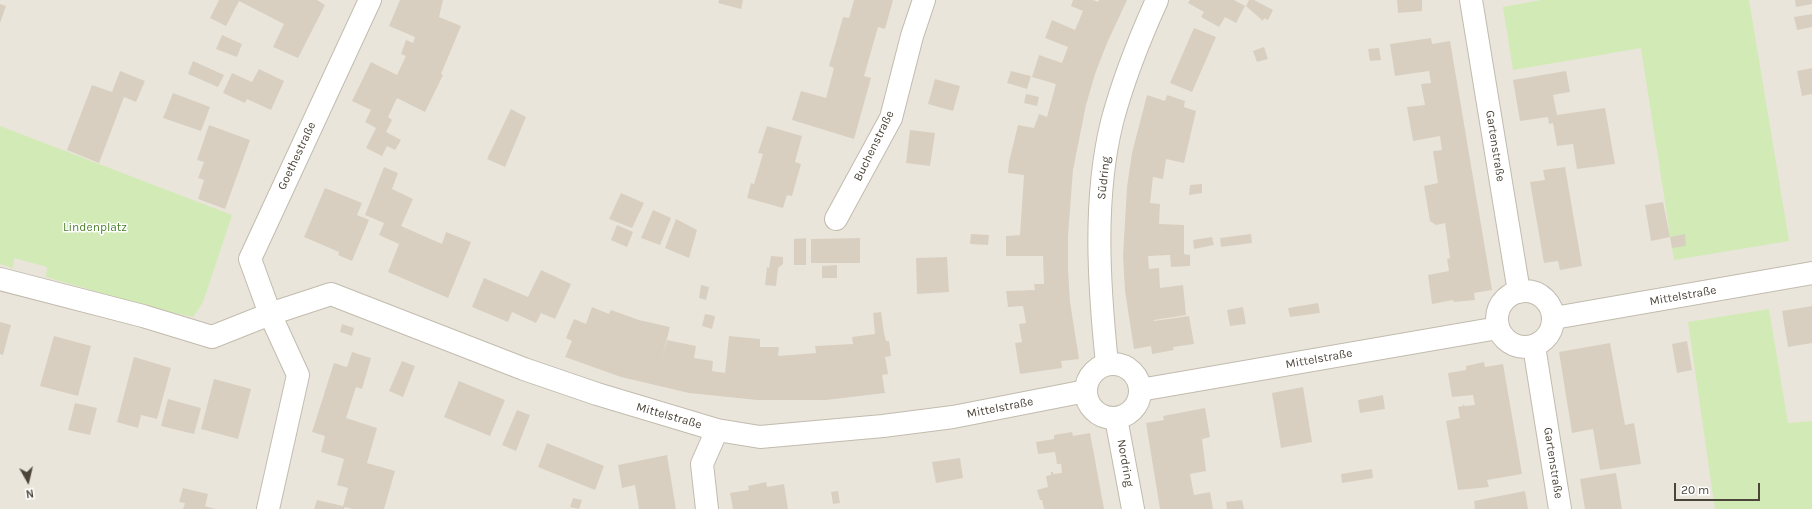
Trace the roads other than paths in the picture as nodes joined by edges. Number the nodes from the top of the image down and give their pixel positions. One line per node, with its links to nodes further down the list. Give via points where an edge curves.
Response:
1 (370, 0): 9 (street, Goethestraße, via 250,259)
2 (924, 0): 5 (street, Buchenstraße, via 891,118)
3 (1157, 0): 13 (street, Südring, via 1126,76 1112,124 1104,169 1099,240)
4 (1471, 0): 8 (street, Gartenstraße)
5 (836, 219)
6 (1812, 273): 10 (street, Mittelstraße)
7 (0, 279): 9 (street, via 143,316 212,337)
8 (1519, 292): 10 (street, via 1531,292 1542,297 1550,306); 11 (street, via 1512,294 1501,305 1497,319)
9 (270, 314): 17 (street, Mittelstraße, via 331,294 524,369 618,401); 18 (street, Goethestraße, via 298,375)
10 (1554, 318): 12 (street, via 1553,326 1544,341)
11 (1498, 328): 12 (street, via 1506,340 1513,344 1520,347); 14 (street, Mittelstraße)
12 (1534, 346): 21 (street, Gartenstraße)
13 (1107, 364): 14 (street, via 1117,364 1130,370 1135,375); 15 (street, via 1091,376)
14 (1140, 390): 16 (street, via 1133,409 1126,415)
15 (1086, 391): 16 (street, via 1087,400 1092,408 1099,414); 17 (street, Mittelstraße, via 953,417 883,426 760,437)
16 (1116, 418): 20 (street, Nordring)
17 (717, 430): 19 (street, via 702,464)
18 (268, 509)
19 (707, 509)
20 (1133, 509)
21 (1560, 509)

